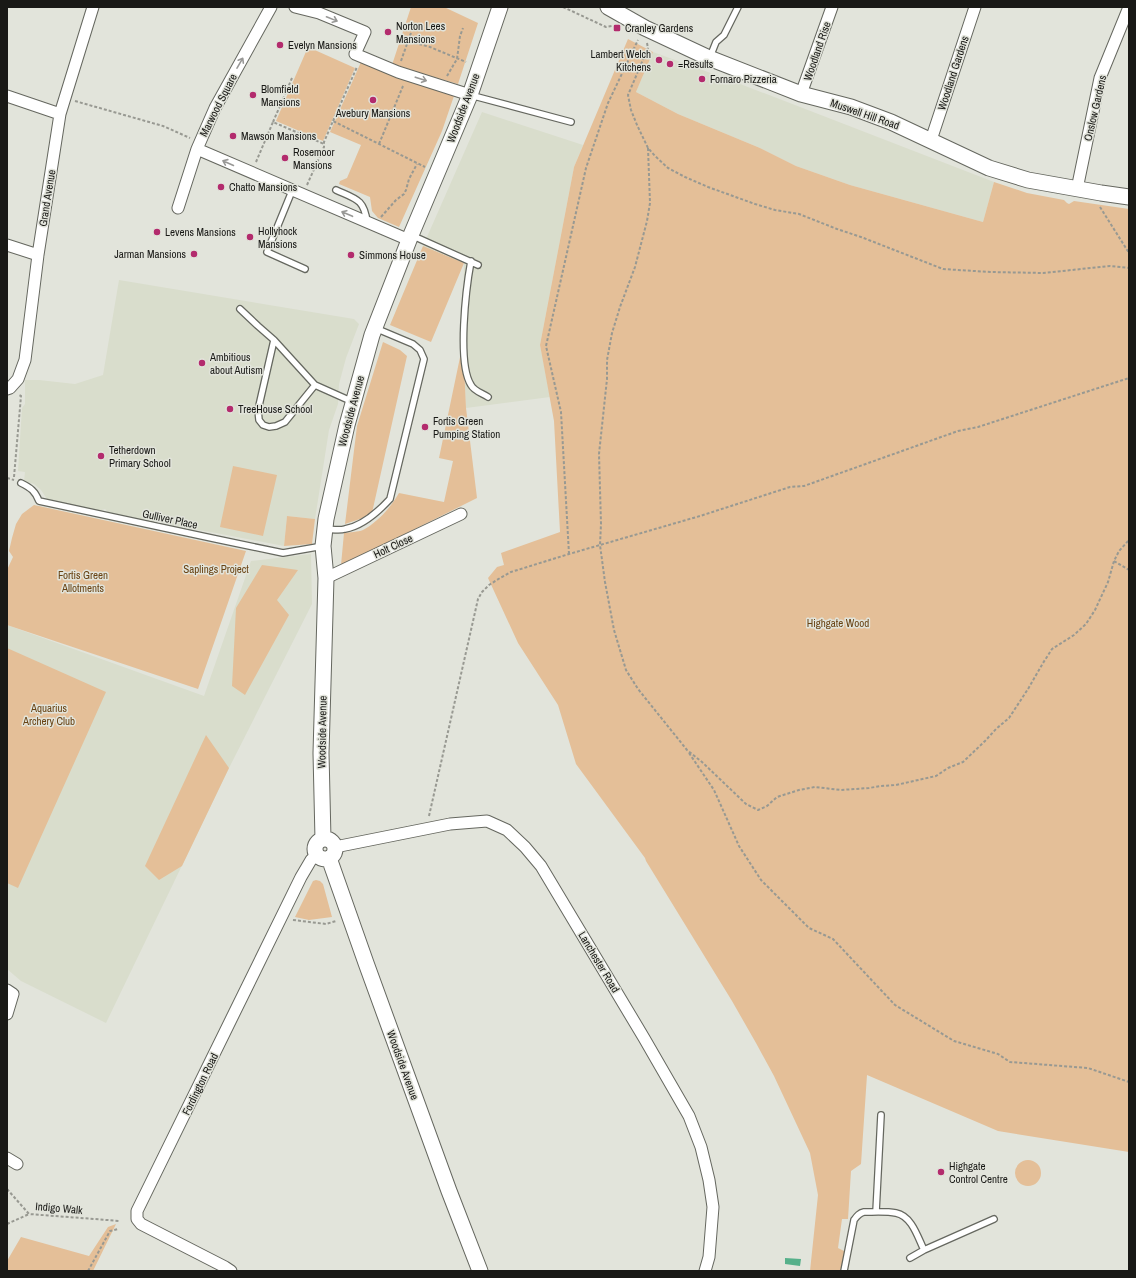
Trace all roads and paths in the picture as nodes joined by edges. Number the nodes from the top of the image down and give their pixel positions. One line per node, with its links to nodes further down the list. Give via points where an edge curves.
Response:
1 (93, 7): 26 (street, Grand Avenue)
2 (271, 7): 34 (street, Marwood Square, one-way to 2, via 215,108)
3 (295, 7): 16 (street, one-way to 16, via 319,13 365,32 355,54)
4 (500, 7): 24 (street, Woodside Avenue)
5 (563, 7): 11 (path, via 606,26)
6 (608, 7): 14 (street, Muswell Hill Road, via 633,22)
7 (738, 7): 17 (lane, via 724,35 716,42)
8 (832, 7): 23 (street, Woodland Rise)
9 (975, 7): 31 (street, Woodland Gardens)
10 (1129, 7): 39 (street, Onslow Gardens, via 1100,78)
11 (614, 25)
12 (463, 28): 18 (path)
13 (411, 33): 15 (path)
14 (649, 37): 17 (street, Muswell Hill Road); 35 (path, via 648,48 628,95 631,110); 69 (path, via 638,39 608,103 586,168 546,346 561,412)
15 (408, 40): 18 (path); 20 (path)
16 (361, 57): 20 (street); 28 (path)
17 (710, 58): 23 (street, Muswell Hill Road)
18 (457, 59): 19 (path); 22 (path)
19 (466, 62)
20 (403, 74): 22 (street, one-way to 22); 33 (path)
21 (292, 78): 29 (path)
22 (443, 86): 24 (street)
23 (802, 94): 31 (street, Muswell Hill Road, via 851,107)
24 (470, 95): 30 (lane); 46 (street, Woodside Avenue)
25 (7, 96): 27 (street)
26 (64, 98): 27 (street, Grand Avenue); 34 (path, via 163,126)
27 (60, 114): 49 (street, Grand Avenue)
28 (333, 121): 32 (path); 33 (path)
29 (273, 122): 32 (path); 38 (path)
30 (570, 122)
31 (931, 140): 39 (street, Muswell Hill Road, via 989,168 1028,180)
32 (324, 144): 41 (path)
33 (379, 144): 36 (path)
34 (198, 146): 38 (street, Marwood Square, one-way to 34); 44 (street)
35 (648, 148): 52 (path, via 668,168 708,187 775,210 799,214 943,269 1043,273 1110,266); 67 (path, via 650,203 647,221 614,327 607,360 599,454)
36 (418, 164): 37 (path); 45 (path, via 404,194)
37 (426, 168)
38 (251, 173): 41 (street, Marwood Square)
39 (1076, 189): 42 (street, Muswell Hill Road)
40 (336, 190): 45 (lane, via 357,199)
41 (297, 193): 45 (street, Marwood Square, one-way to 41); 53 (lane, via 267,252)
42 (1129, 197)
43 (1100, 207): 48 (path)
44 (178, 208)
45 (372, 225): 46 (street, Marwood Square)
46 (410, 238): 50 (lane); 55 (street, Woodside Avenue)
47 (7, 244): 49 (street)
48 (1129, 253)
49 (38, 255): 59 (street, Grand Avenue, via 25,360 18,379)
50 (471, 262): 51 (lane); 60 (lane, via 464,322 464,357 467,378 471,386)
51 (478, 265)
52 (1129, 268)
53 (305, 269)
54 (240, 309): 56 (lane)
55 (375, 328): 61 (street, Woodside Avenue); 65 (lane, via 413,344 424,358 390,499 361,523 345,530)
56 (274, 340): 58 (lane); 58 (lane, via 258,410 263,425 276,426 284,422)
57 (1129, 378): 67 (path, via 978,427 958,431 804,486 790,487)
58 (314, 385): 61 (lane)
59 (8, 389): 62 (path, via 21,396 14,480)
60 (488, 396)
61 (353, 402): 65 (street, Woodside Avenue)
62 (7, 478)
63 (22, 483): 68 (lane, Gulliver Place, via 36,493 39,501 283,553)
64 (461, 514): 72 (street, Holt Close)
65 (325, 529): 68 (street, Woodside Avenue)
66 (1129, 540): 70 (path)
67 (600, 545): 69 (path); 73 (path, via 614,630 626,670)
68 (324, 546): 72 (street, Woodside Avenue)
69 (568, 554): 74 (path, via 511,572 489,585 478,599)
70 (1114, 561): 71 (path); 73 (path, via 1108,582 1086,624 1052,649 1009,718 963,762 936,776 869,788 841,790 815,787 799,790 777,797 758,810 746,804)
71 (1129, 570)
72 (326, 578): 75 (street, Woodside Avenue, via 321,753)
73 (687, 750): 80 (path, via 714,790 739,846 761,880 809,928 833,938 895,1005 954,1042 998,1054 1010,1062 1088,1068)
74 (428, 818)
75 (326, 850): 76 (street, Fordington Road, via 311,860); 77 (street, Woodside Avenue); 96 (street, Lanchester Road, via 450,824 487,821 507,830 525,847 541,866 689,1116 701,1147 713,1207 709,1257)
76 (283, 916): 77 (path, via 326,924); 94 (street, Fordington Road, via 137,1211 137,1219 141,1224)
77 (350, 919): 95 (street, Woodside Avenue)
78 (7, 990): 79 (street, via 13,994)
79 (7, 1014)
80 (1129, 1082)
81 (881, 1115): 85 (lane)
82 (7, 1158): 83 (street)
83 (17, 1164)
84 (7, 1189): 86 (path, Indigo Walk)
85 (876, 1212): 91 (lane, via 896,1213 905,1218); 97 (lane, via 860,1213 854,1220)
86 (30, 1214): 88 (path, Indigo Walk); 89 (path)
87 (994, 1219): 91 (lane)
88 (120, 1221)
89 (7, 1224)
90 (118, 1229): 93 (path, via 110,1231)
91 (924, 1250): 92 (lane)
92 (910, 1258)
93 (88, 1271)
94 (231, 1271)
95 (480, 1271)
96 (705, 1271)
97 (844, 1271)

